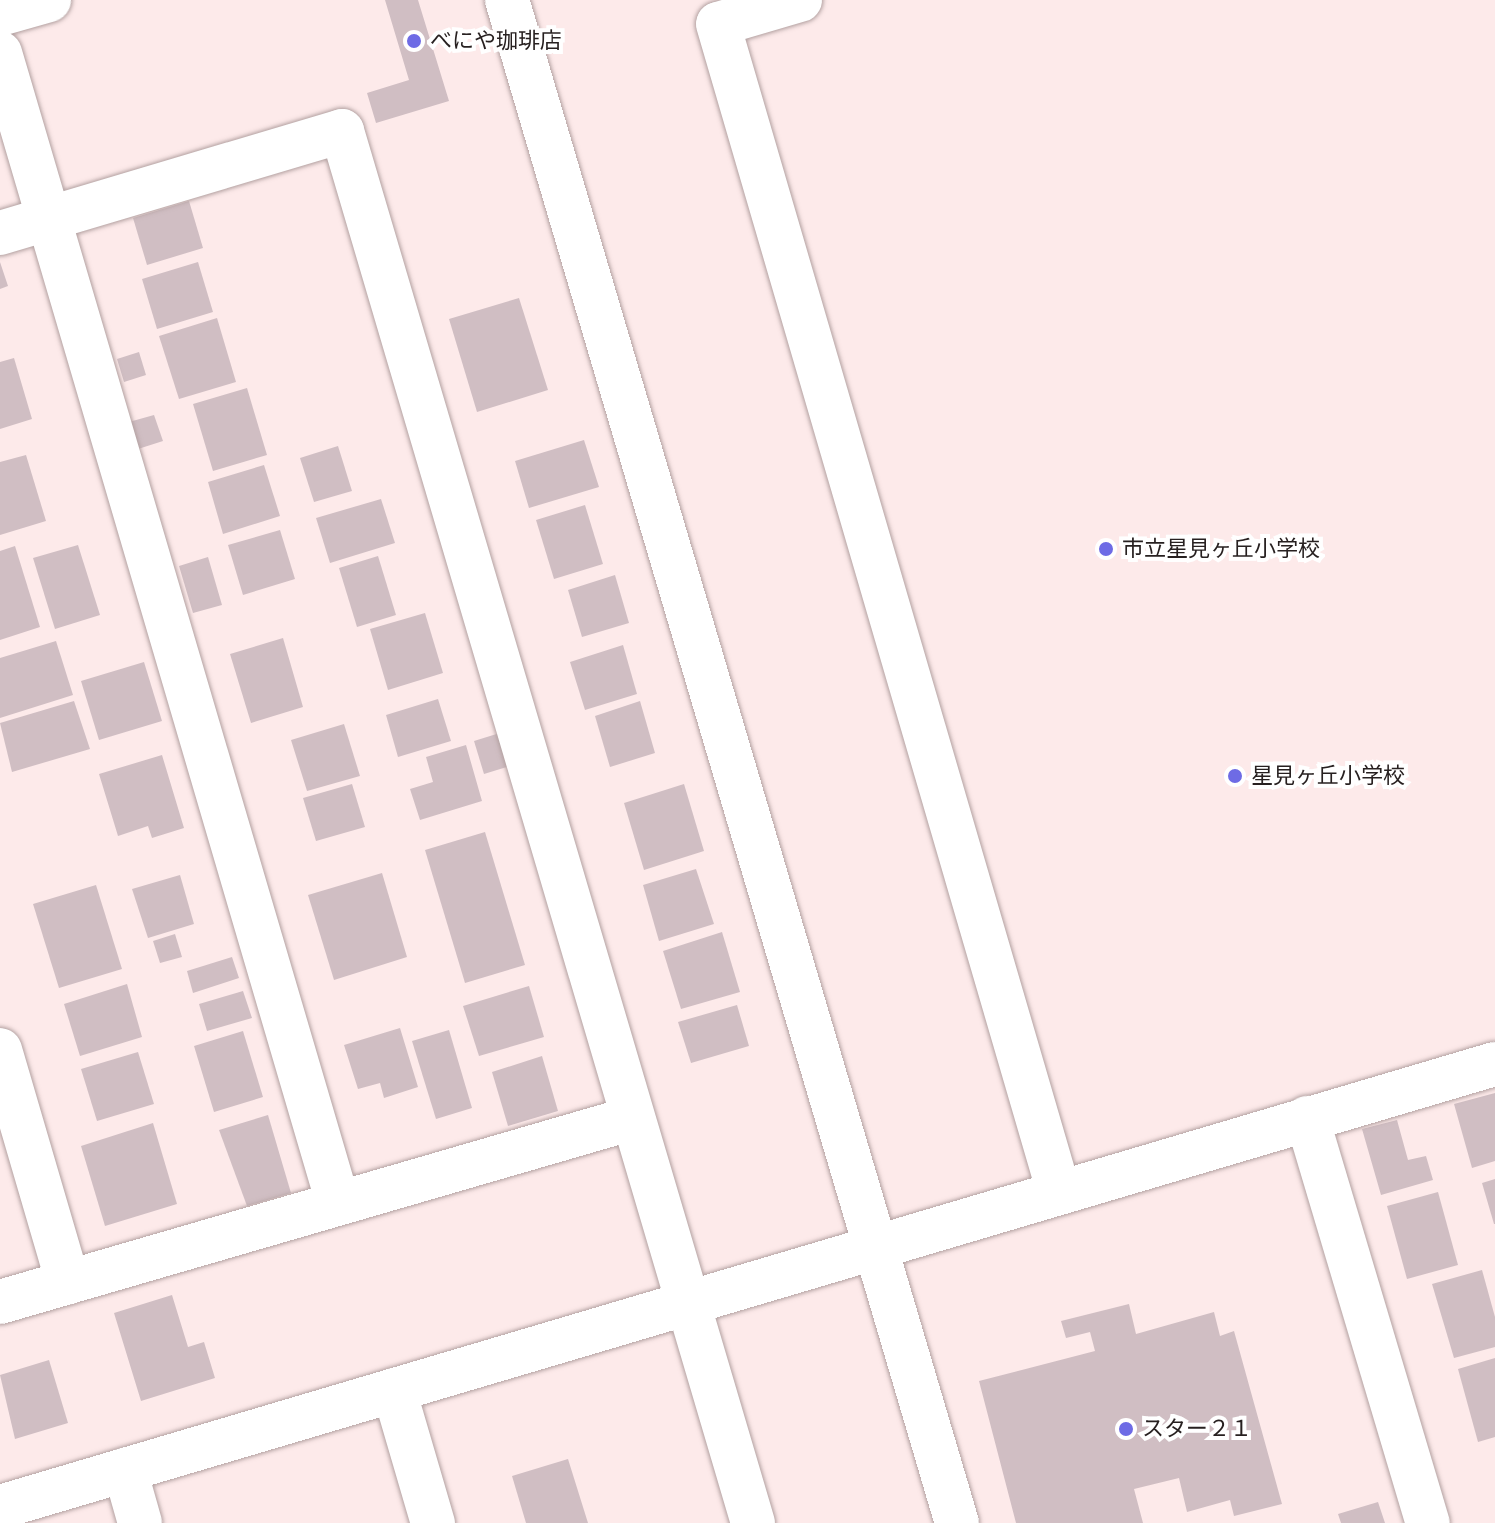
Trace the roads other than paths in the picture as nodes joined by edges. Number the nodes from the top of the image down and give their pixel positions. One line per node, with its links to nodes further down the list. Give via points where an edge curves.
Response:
1 (49, 0): 4 (street)
2 (507, 0): 14 (street)
3 (800, 0): 12 (street, via 718,24)
4 (0, 14)
5 (0, 53): 6 (street)
6 (50, 218): 7 (street); 10 (street, via 342,131); 13 (street)
7 (0, 233)
8 (0, 1050): 15 (street)
9 (1495, 1064): 11 (street)
10 (633, 1118): 13 (street); 17 (street)
11 (1307, 1118): 12 (street); 25 (street)
12 (1058, 1189): 14 (street)
13 (338, 1203): 15 (street)
14 (876, 1248): 17 (street); 24 (street)
15 (68, 1282): 16 (street)
16 (0, 1302)
17 (688, 1304): 18 (street); 23 (street)
18 (394, 1390): 19 (street); 22 (street)
19 (125, 1470): 20 (street); 21 (street)
20 (0, 1507)
21 (140, 1523)
22 (433, 1523)
23 (753, 1523)
24 (957, 1523)
25 (1428, 1523)

